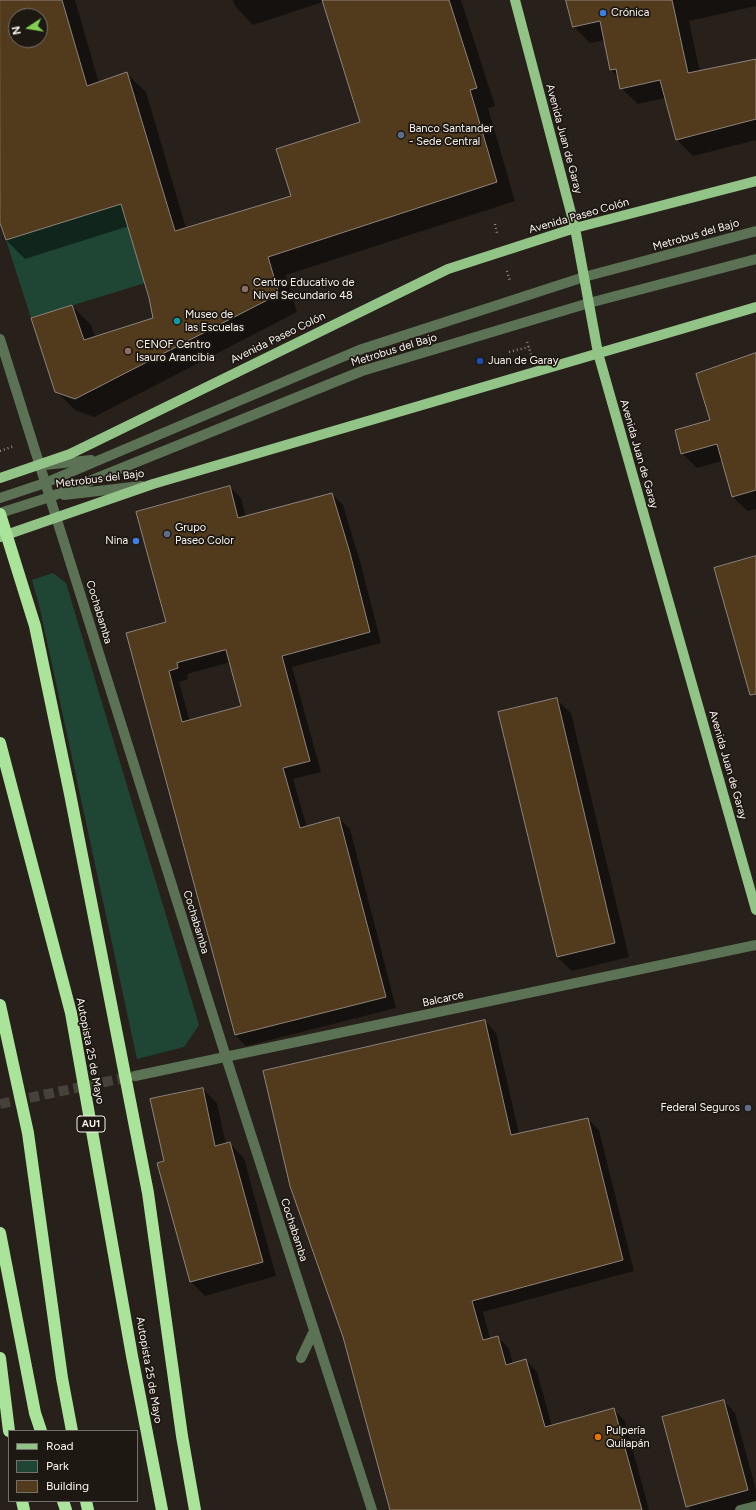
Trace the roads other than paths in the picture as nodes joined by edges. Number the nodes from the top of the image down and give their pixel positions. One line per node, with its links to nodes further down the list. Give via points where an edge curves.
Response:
1 (515, 0): 3 (main road, Avenida Juan de Garay)
2 (756, 181): 3 (main road, Avenida Paseo Colón)
3 (575, 228): 6 (main road, Avenida Juan de Garay); 12 (main road, Avenida Paseo Colón, via 448,268 70,454)
4 (756, 231): 6 (street, Metrobus del Bajo)
5 (756, 258): 7 (street, Metrobus del Bajo)
6 (584, 277): 7 (main road, Avenida Juan de Garay); 11 (street, Metrobus del Bajo, via 359,350)
7 (589, 303): 10 (main road, Avenida Juan de Garay); 16 (street, Metrobus del Bajo, via 362,371)
8 (754, 307): 10 (main road)
9 (0, 339): 12 (street, Cochabamba)
10 (598, 353): 15 (main road); 22 (main road, Avenida Juan de Garay)
11 (103, 458): 12 (street, Metrobus del Bajo); 14 (street, Metrobus del Bajo)
12 (39, 465): 13 (main road, Avenida Paseo Colón); 14 (street, Cochabamba)
13 (0, 478)
14 (46, 483): 16 (street, Cochabamba); 17 (street, Metrobus del Bajo)
15 (153, 484): 16 (street, Metrobus del Bajo); 19 (main road)
16 (50, 497): 18 (street, Metrobus del Bajo); 19 (street, Cochabamba)
17 (0, 498)
18 (0, 514): 36 (highway, via 34,626 73,809 148,1193)
19 (57, 518): 20 (main road); 25 (street, Cochabamba)
20 (0, 536)
21 (0, 743): 35 (highway, Autopista 25 de Mayo / AU1, via 71,1013)
22 (756, 910)
23 (756, 945): 25 (street, Balcarce)
24 (0, 1005): 33 (highway, via 28,1133 62,1378)
25 (226, 1057): 26 (street, Balcarce); 28 (street, Cochabamba)
26 (135, 1076)
27 (0, 1233): 32 (highway)
28 (314, 1331): 30 (street); 37 (street, Cochabamba)
29 (0, 1358): 31 (highway)
30 (301, 1358)
31 (10, 1430)
32 (41, 1430)
33 (72, 1430)
34 (756, 1506): 38 (street)
35 (162, 1510)
36 (194, 1510)
37 (372, 1510)
38 (740, 1510)

